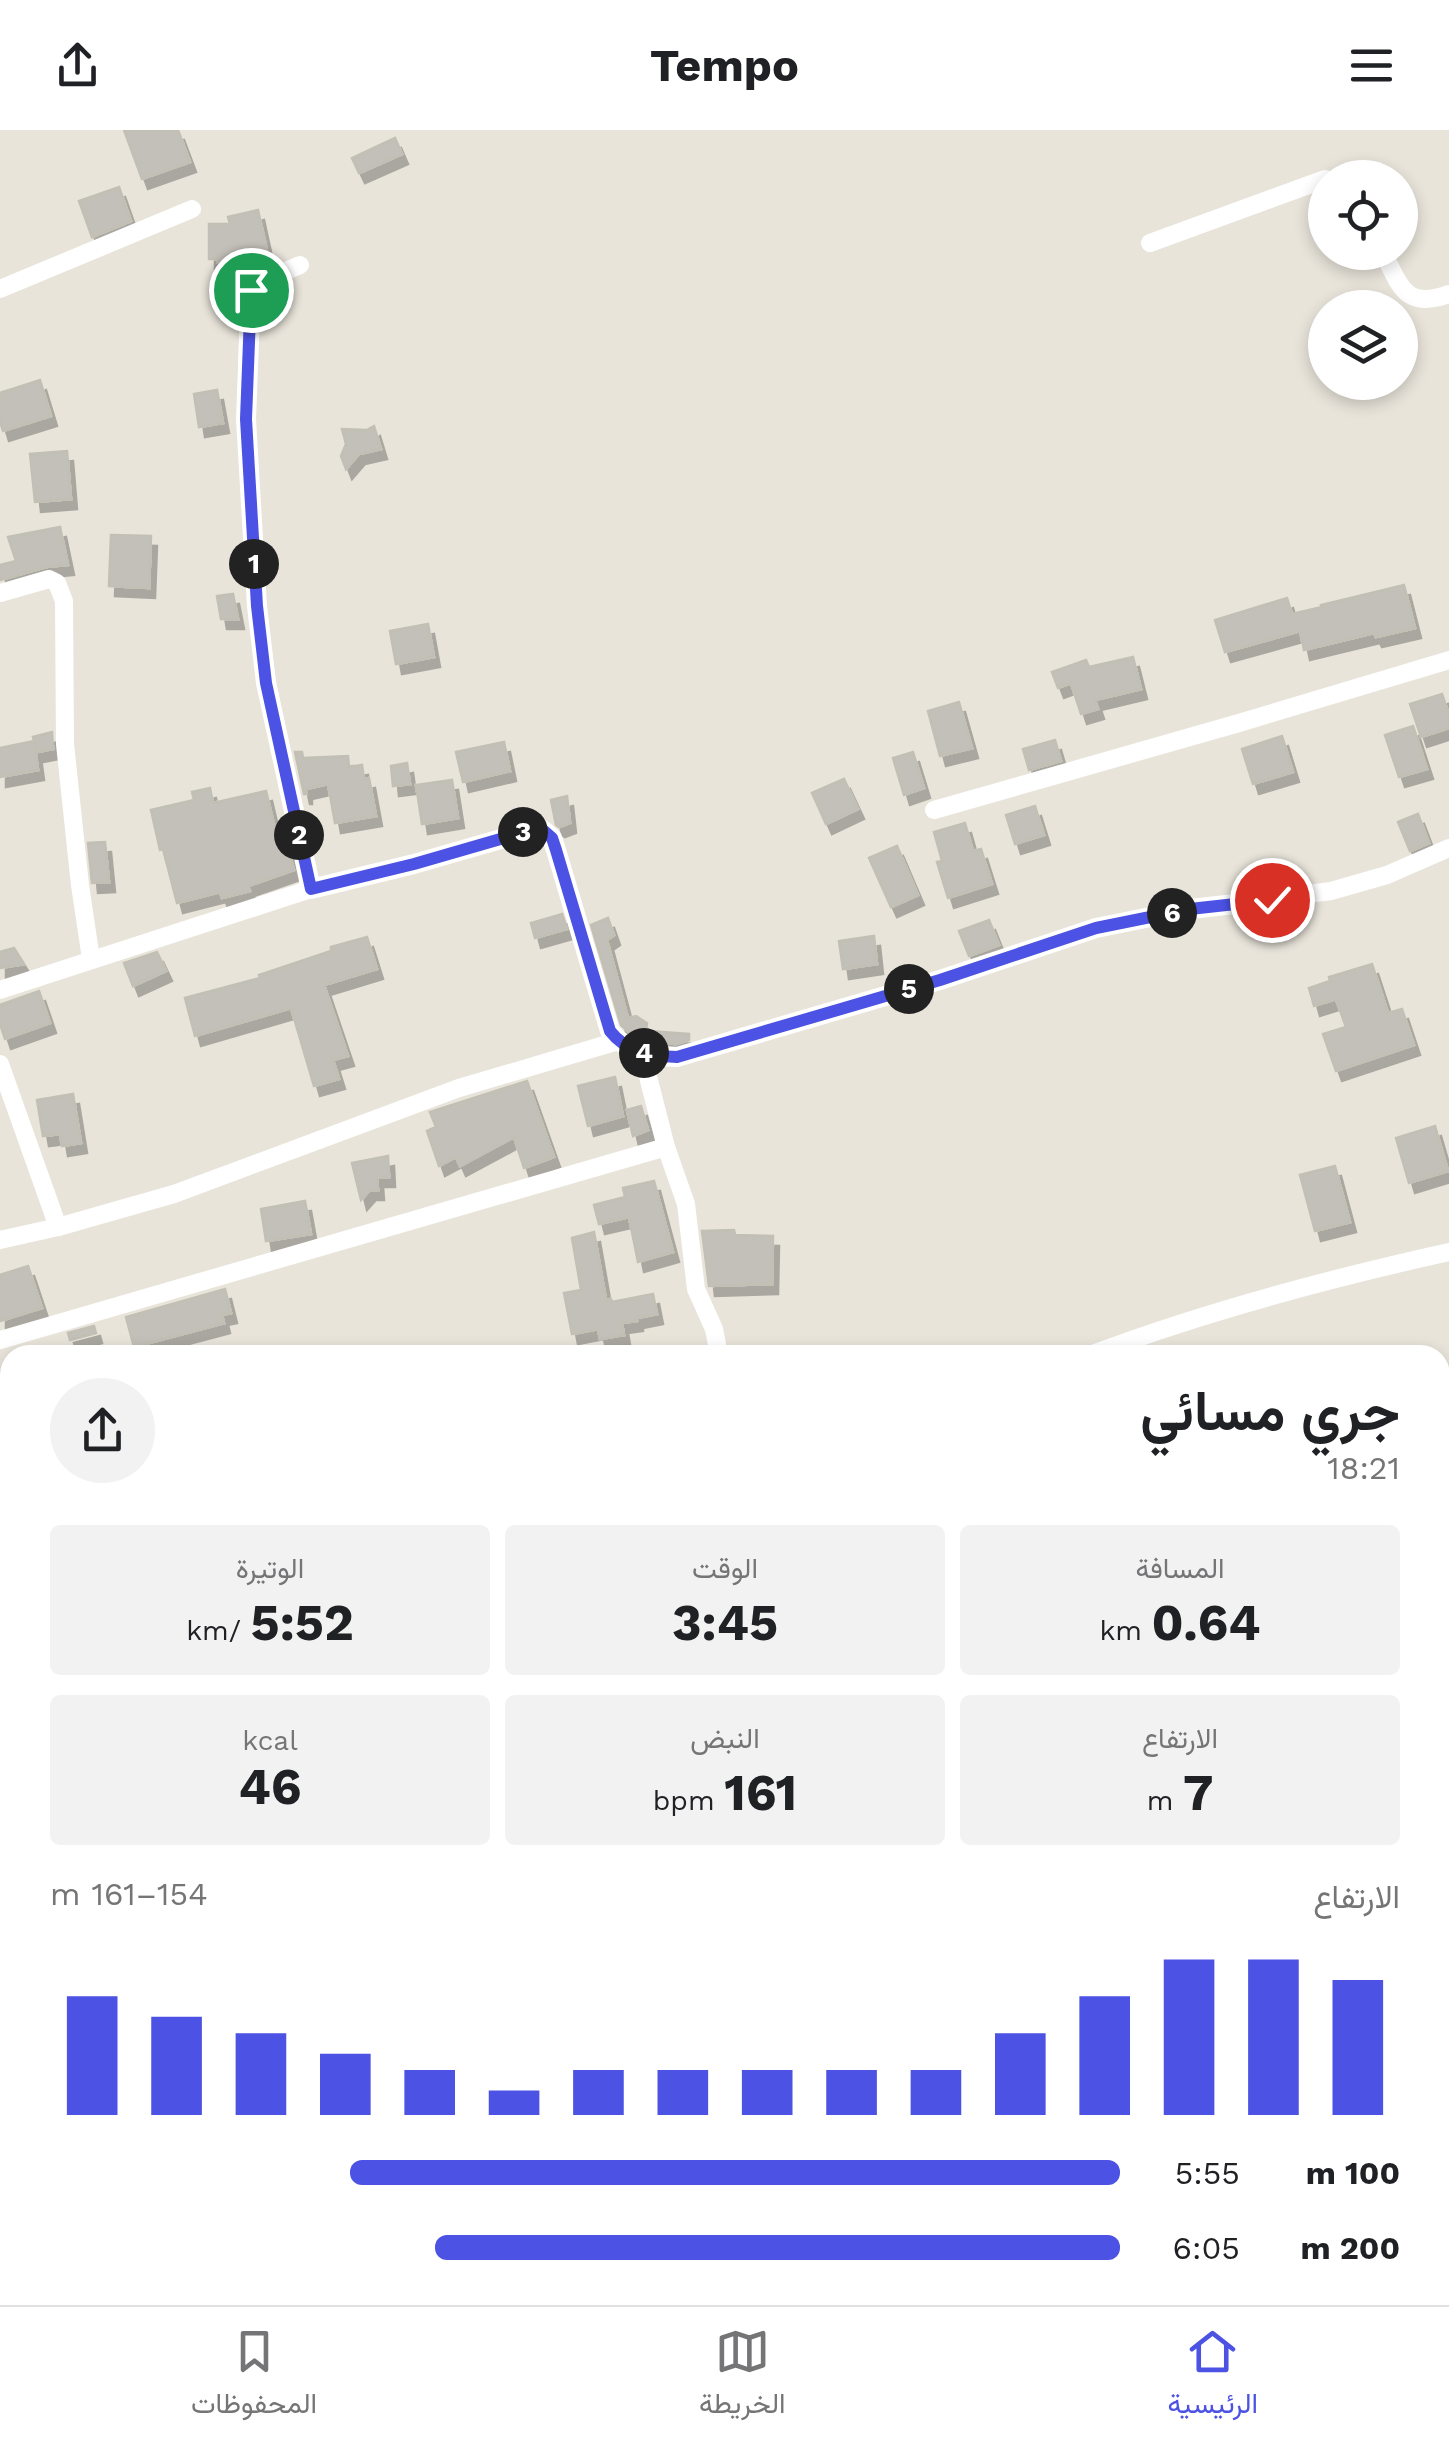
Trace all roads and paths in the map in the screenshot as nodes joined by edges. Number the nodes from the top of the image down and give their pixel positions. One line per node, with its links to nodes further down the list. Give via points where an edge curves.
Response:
1 (1308, 186): 3 (street)
2 (192, 209): 6 (street)
3 (1150, 242)
4 (300, 264): 12 (street, via 251,290 246,419 266,683)
5 (1392, 270): 7 (street, via 1412,298)
6 (0, 289)
7 (1449, 294)
8 (0, 593): 13 (street, via 49,578 64,601 65,744)
9 (1449, 660): 10 (street)
10 (934, 810)
11 (1449, 848): 16 (street, via 1332,891 1096,928 677,1057)
12 (311, 889): 13 (street); 15 (street, via 544,831 552,838 604,1016)
13 (91, 960): 14 (street)
14 (0, 990)
15 (618, 1042): 16 (street); 19 (street, via 458,1088 174,1194)
16 (642, 1053): 18 (street)
17 (0, 1064): 19 (street)
18 (666, 1147): 24 (street); 25 (street, via 686,1204 696,1289)
19 (58, 1227): 20 (street)
20 (0, 1240)
21 (1449, 1252): 22 (street)
22 (1413, 1260): 23 (street); 26 (street, via 1280,1292)
23 (1449, 1268)
24 (0, 1340)
25 (717, 1345)
26 (1118, 1345)
27 (1064, 2305): 28 (street)
28 (1077, 2305)

